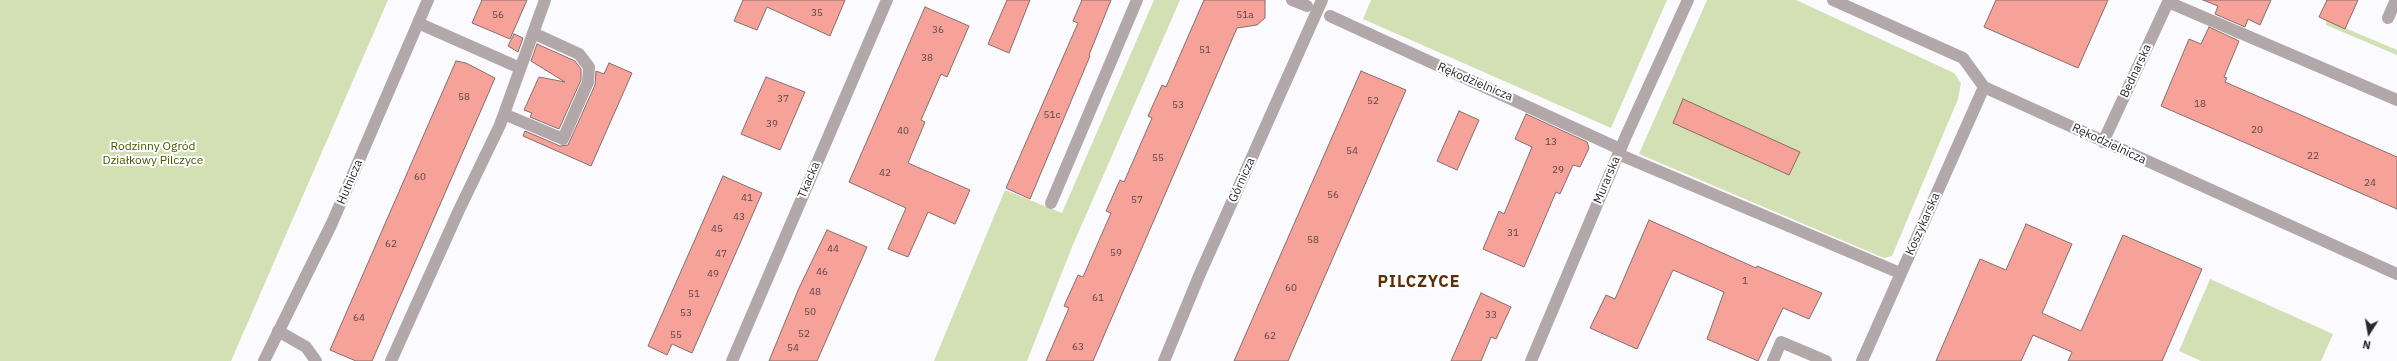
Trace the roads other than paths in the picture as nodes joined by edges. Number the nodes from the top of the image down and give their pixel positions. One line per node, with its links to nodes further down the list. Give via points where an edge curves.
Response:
1 (428, 0): 14 (street, Hutnicza)
2 (545, 0): 15 (street)
3 (887, 0): 29 (street, Tkacka)
4 (1137, 0): 22 (street)
5 (1292, 0): 11 (street)
6 (1322, 0): 30 (street, Górnicza, via 1199,276)
7 (1688, 0): 21 (street, Murarska)
8 (1833, 0): 17 (street, Rękodzielnicza, via 1963,58)
9 (2396, 0): 13 (street)
10 (2169, 1): 18 (street); 20 (street, Bednarska)
11 (1307, 6)
12 (1330, 16): 21 (street, Rękodzielnicza)
13 (2388, 18)
14 (418, 23): 16 (street); 25 (street, Hutnicza, via 332,222)
15 (533, 33): 16 (street); 19 (street, via 579,54 589,67 588,82 563,139)
16 (520, 68): 19 (street)
17 (1984, 86): 20 (street, Rękodzielnicza); 23 (street, Koszykarska)
18 (2397, 100)
19 (504, 114): 28 (street)
20 (2103, 142): 24 (street, Rękodzielnicza)
21 (1619, 151): 23 (street, Rękodzielnicza); 31 (street, Murarska)
22 (1051, 203)
23 (1900, 273): 34 (street, Koszykarska)
24 (2397, 274)
25 (278, 331): 26 (street, Hutnicza); 27 (street, via 306,347)
26 (264, 361)
27 (316, 361)
28 (391, 361)
29 (732, 361)
30 (1164, 361)
31 (1531, 361)
32 (1773, 361): 33 (street, via 1781,342)
33 (1826, 361)
34 (1862, 361)

